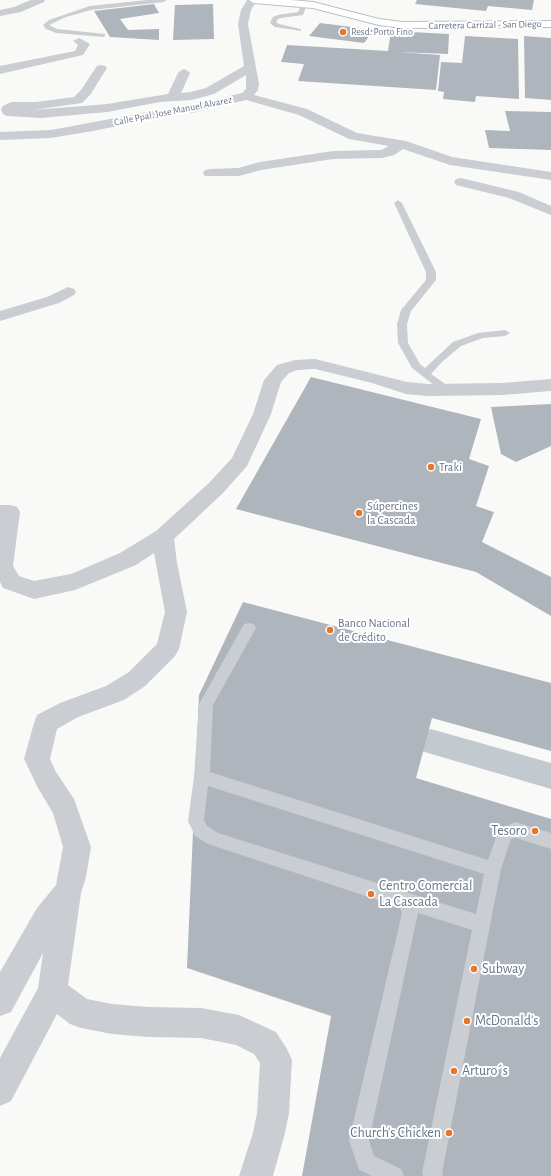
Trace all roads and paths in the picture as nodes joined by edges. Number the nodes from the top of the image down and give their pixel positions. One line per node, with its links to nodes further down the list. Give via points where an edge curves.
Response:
1 (40, 0): 5 (street, via 17,10)
2 (164, 0): 8 (lane, via 90,8 46,25 56,31)
3 (253, 0): 4 (street, Carretera Carrizal - San Diego); 10 (street, Calle Ppal. Jose Manuel Alvarez, via 246,10 243,24)
4 (304, 4): 6 (street, Carretera Carrizal - San Diego, via 402,25); 7 (lane, via 301,14 274,18 277,26)
5 (0, 13)
6 (551, 24)
7 (299, 30)
8 (102, 35)
9 (79, 41): 12 (street, via 84,44 78,53)
10 (250, 67): 14 (street, Calle Ppal. Jose Manuel Alvarez, via 253,84 252,90); 15 (street, via 210,91 192,96)
11 (101, 68): 15 (street, via 78,100 36,106 11,106 7,109 8,112 41,114 106,108)
12 (0, 70)
13 (184, 73): 15 (street)
14 (246, 96): 16 (street, Calle Ppal. Jose Manuel Alvarez); 19 (street, via 303,112 354,136)
15 (172, 97)
16 (139, 117): 17 (street, via 33,122); 18 (street, Calle Ppal. Jose Manuel Alvarez, via 51,134)
17 (0, 119)
18 (0, 136)
19 (401, 144): 20 (street, via 382,154 333,155 260,166 239,172); 21 (street, via 450,161)
20 (210, 173)
21 (551, 176)
22 (461, 182): 24 (street, via 514,195)
23 (398, 203): 28 (lane, via 431,272 431,280 406,310 402,324 403,343 416,366)
24 (551, 211)
25 (68, 292): 26 (street, via 53,300)
26 (0, 316)
27 (505, 333): 28 (lane, via 482,335 457,344)
28 (425, 374): 30 (lane)
29 (551, 385): 30 (street)
30 (447, 390): 32 (street, via 406,388 315,364 295,365 283,369 273,380 262,414 240,461 216,488)
31 (0, 512): 32 (street, via 10,512 2,567 11,582 34,590 75,582 128,559)
32 (163, 537): 37 (street, via 176,612 167,650 137,679 115,693 69,710 46,723 36,759 65,808 77,847)
33 (249, 628): 34 (lane, via 206,704)
34 (202, 777): 36 (lane); 38 (lane, via 196,821 200,832 214,839)
35 (551, 841): 36 (lane, via 516,830 505,834)
36 (492, 869): 39 (lane)
37 (67, 893): 40 (street); 41 (street, via 46,918)
38 (405, 901): 39 (lane); 44 (lane, via 410,913 359,1140 366,1163)
39 (481, 924): 45 (lane)
40 (52, 992): 42 (street); 43 (street, via 81,1013 112,1019 201,1023 239,1030 265,1043 276,1060 273,1113)
41 (0, 1001)
42 (0, 1090)
43 (256, 1176)
44 (394, 1176)
45 (433, 1176)

